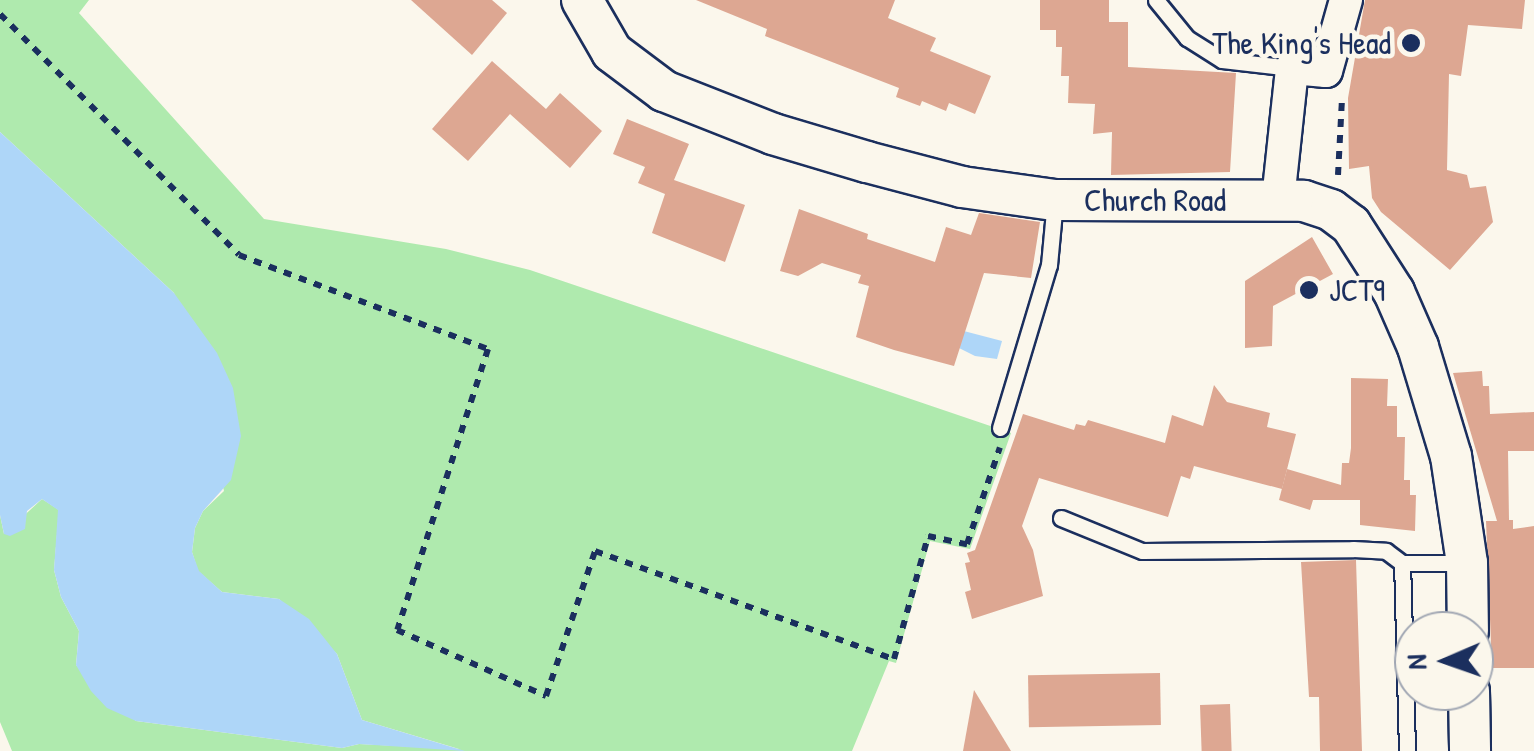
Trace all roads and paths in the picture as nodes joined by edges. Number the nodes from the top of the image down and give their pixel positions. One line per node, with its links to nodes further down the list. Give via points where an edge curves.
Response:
1 (582, 0): 7 (street, Church Road, via 612,52 664,91 867,162)
2 (1156, 0): 5 (lane, via 1187,38 1222,60)
3 (1346, 0): 5 (street, via 1326,71)
4 (0, 14): 10 (path, via 239,256 488,349 397,630 546,696 595,551 894,659 928,536 967,544 1004,436)
5 (1292, 68): 8 (street)
6 (1343, 89): 9 (path, via 1338,185)
7 (1055, 200): 8 (street, Church Road); 10 (lane, via 1049,265)
8 (1278, 200): 9 (street, Church Road)
9 (1330, 210): 13 (street, via 1370,248 1418,347 1450,456)
10 (1000, 428)
11 (1062, 518): 12 (lane, via 1142,551 1353,548 1386,551)
12 (1402, 563): 13 (lane); 16 (lane)
13 (1467, 563): 14 (street)
14 (1468, 611)
15 (1470, 711): 17 (street)
16 (1406, 751)
17 (1470, 751)

